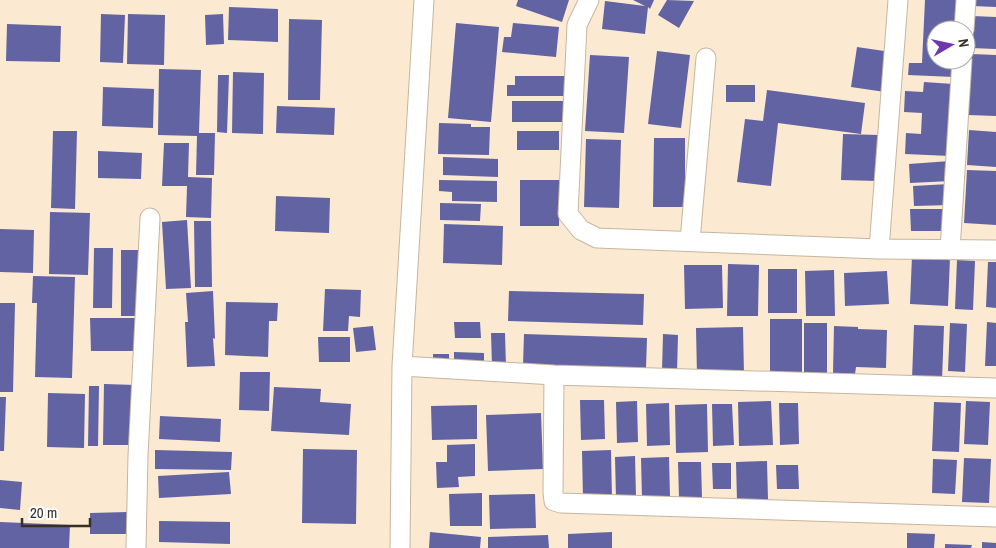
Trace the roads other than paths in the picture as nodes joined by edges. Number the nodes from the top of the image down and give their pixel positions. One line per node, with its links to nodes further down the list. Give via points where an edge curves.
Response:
1 (424, 0): 13 (street)
2 (589, 0): 9 (street, via 577,25 568,214 581,230 596,238)
3 (898, 0): 10 (street)
4 (966, 0): 5 (street)
5 (965, 20)
6 (706, 58): 9 (street)
7 (961, 70): 11 (street)
8 (150, 218): 17 (street)
9 (690, 241): 10 (street)
10 (879, 249): 11 (street)
11 (950, 250): 12 (street)
12 (996, 250)
13 (402, 366): 14 (street); 18 (street)
14 (554, 375): 15 (street); 16 (street, via 553,492 554,501 560,503)
15 (996, 388)
16 (996, 517)
17 (136, 548)
18 (400, 548)

